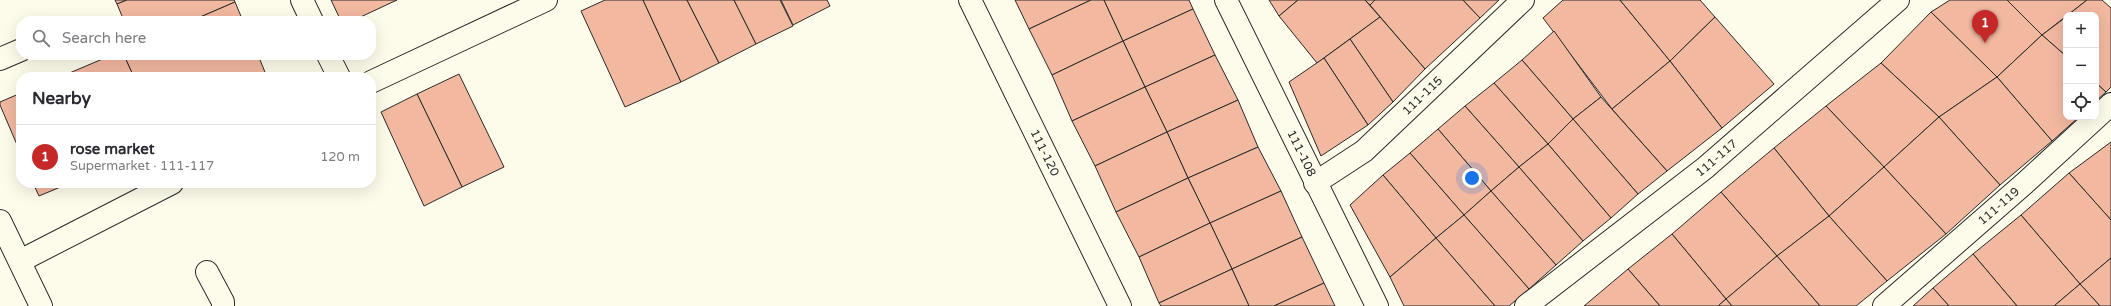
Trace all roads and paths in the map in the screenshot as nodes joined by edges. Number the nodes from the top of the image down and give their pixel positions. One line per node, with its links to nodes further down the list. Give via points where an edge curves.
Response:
1 (302, 0): 7 (street)
2 (546, 0): 12 (street)
3 (970, 0): 21 (street, 111-120)
4 (1226, 0): 14 (street, 111-108)
5 (1523, 0): 14 (street, 111-115, via 1364,151)
6 (1898, 0): 23 (street, 111-117, via 1705,168)
7 (310, 16)
8 (16, 52): 9 (street)
9 (0, 59)
10 (330, 60): 11 (street)
11 (336, 72)
12 (376, 80)
13 (2111, 104): 24 (street, 111-119, via 2025,184)
14 (1315, 183): 22 (street, 111-108)
15 (162, 188): 17 (street)
16 (0, 221): 17 (street)
17 (20, 261): 19 (street)
18 (207, 272): 20 (street)
19 (41, 306)
20 (223, 306)
21 (1120, 306)
22 (1377, 306)
23 (1526, 306)
24 (1884, 306)

